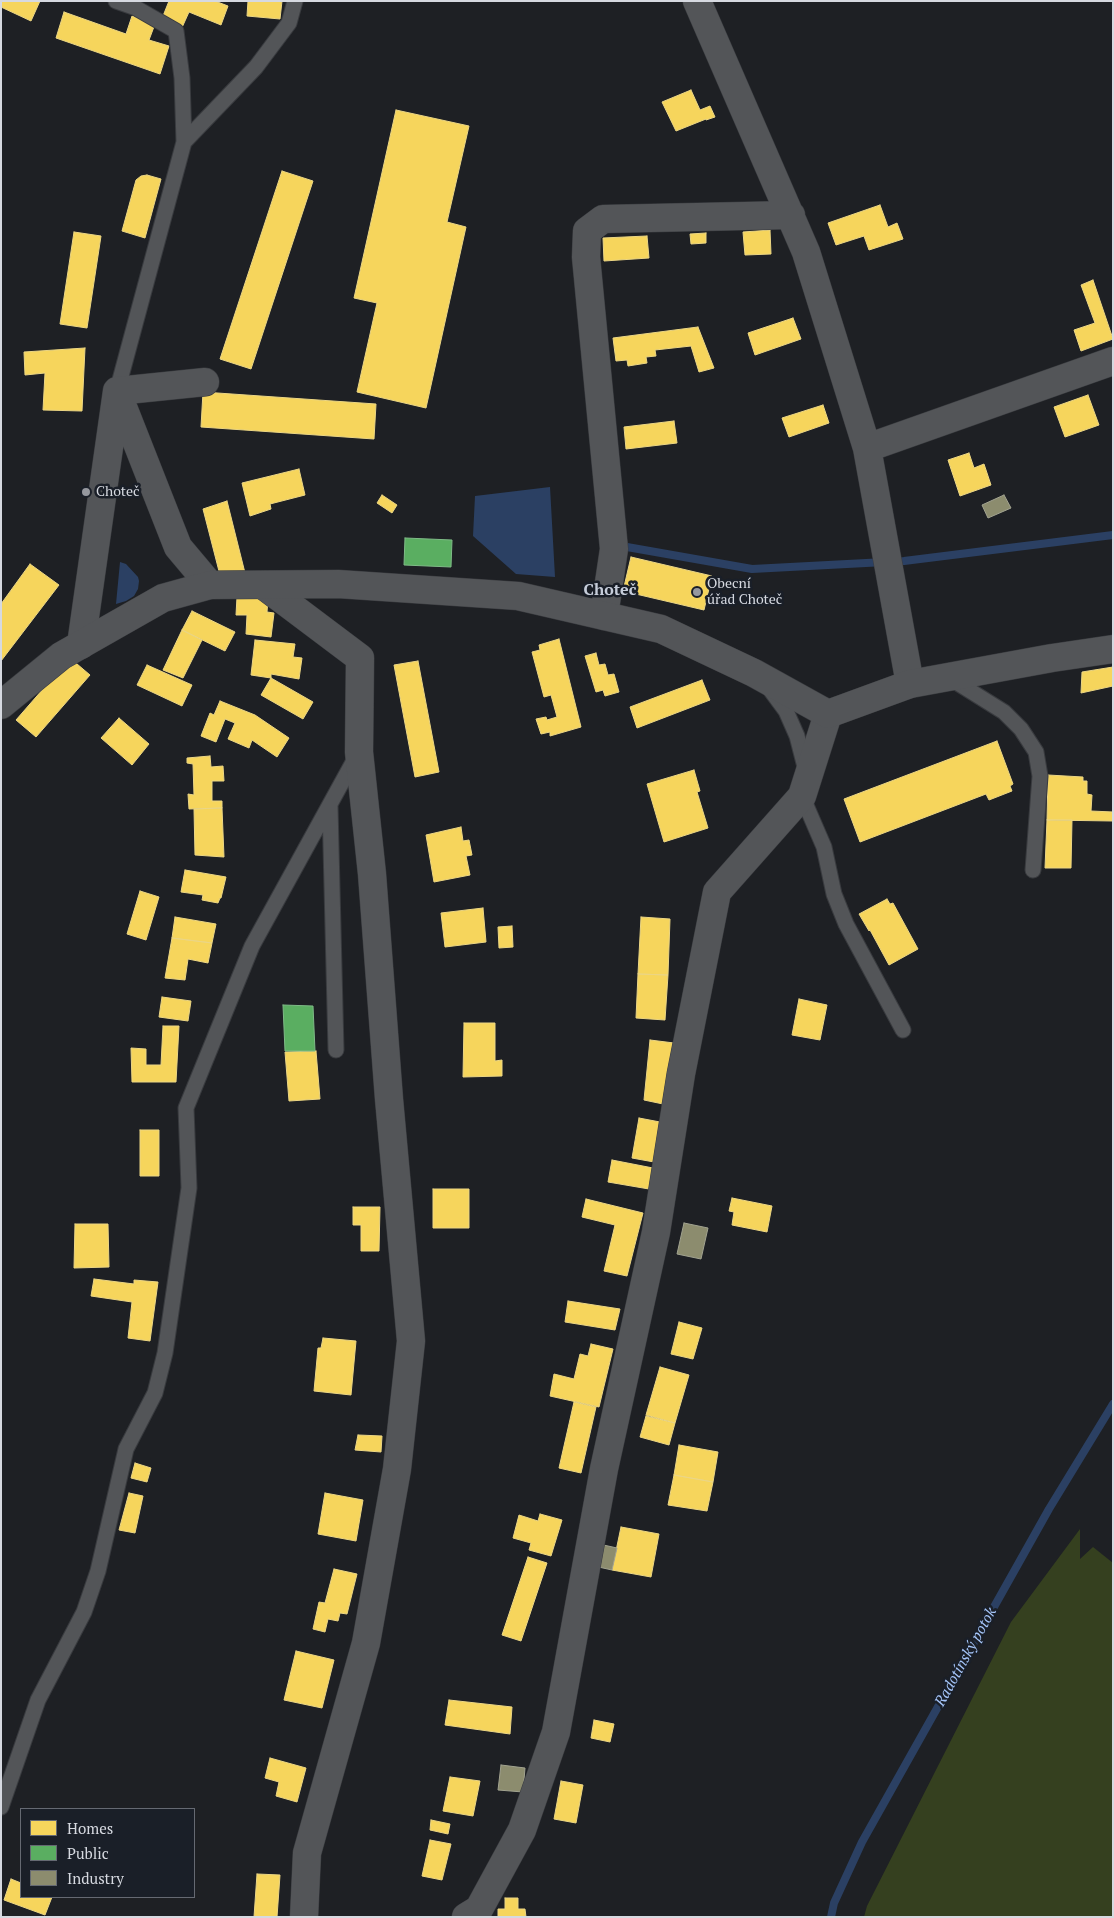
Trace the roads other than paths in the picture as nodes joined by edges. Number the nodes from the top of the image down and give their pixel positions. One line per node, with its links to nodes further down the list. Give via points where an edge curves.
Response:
1 (116, 1): 4 (lane, via 136,8 176,31 182,78)
2 (295, 1): 4 (lane, via 289,23 256,67)
3 (697, 1): 5 (street)
4 (184, 142): 8 (lane)
5 (790, 215): 9 (street, via 806,252); 12 (street, via 603,220 587,231 586,257 614,549)
6 (1113, 361): 9 (street)
7 (205, 382): 8 (street)
8 (117, 391): 10 (street, via 178,547); 13 (street)
9 (867, 448): 17 (street)
10 (210, 585): 11 (street); 13 (street, via 164,598)
11 (263, 585): 12 (street, via 338,584 518,596); 20 (street, via 360,658)
12 (604, 616): 15 (street, via 662,629)
13 (81, 645): 18 (street, via 62,656)
14 (1113, 649): 16 (street)
15 (754, 673): 19 (street); 21 (lane, via 786,711 797,736 805,762)
16 (948, 677): 17 (street); 23 (lane, via 1004,712 1021,729 1036,752 1040,776)
17 (910, 684): 19 (street)
18 (1, 706)
19 (828, 714): 21 (street)
20 (359, 752): 22 (lane); 28 (street, via 411,1341 397,1469 366,1643 307,1853)
21 (805, 789): 24 (lane, via 824,847 834,894 846,924); 27 (street, via 717,892 681,1074 656,1232 604,1469 556,1732 522,1830)
22 (330, 805): 25 (lane); 26 (lane, via 252,946 186,1108 189,1188 165,1353 155,1393 126,1450 98,1572 84,1612 38,1700)
23 (1033, 870)
24 (903, 1030)
25 (336, 1050)
26 (1, 1807)
27 (474, 1914)
28 (304, 1917)

